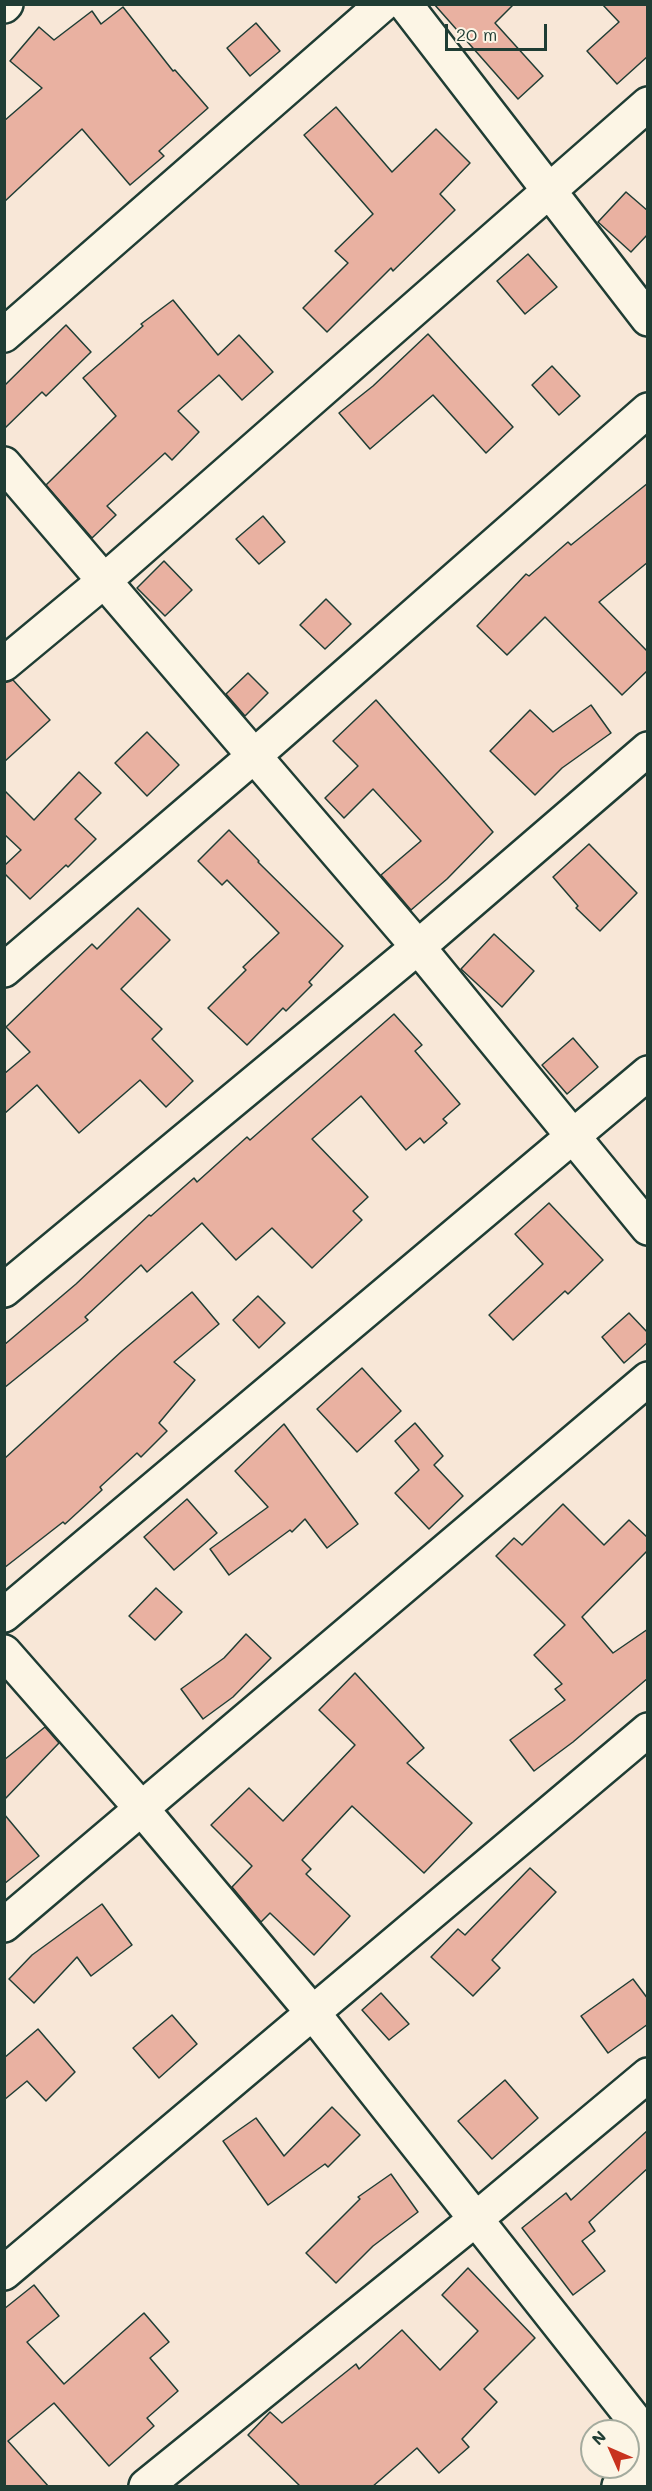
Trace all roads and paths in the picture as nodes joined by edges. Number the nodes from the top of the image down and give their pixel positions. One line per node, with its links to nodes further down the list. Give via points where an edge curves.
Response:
1 (383, 4): 6 (street)
2 (405, 4): 4 (street)
3 (648, 104): 4 (street)
4 (548, 190): 5 (street); 9 (street)
5 (648, 319)
6 (4, 334)
7 (648, 410): 12 (street)
8 (4, 464): 9 (street)
9 (104, 581): 10 (street); 12 (street)
10 (4, 664)
11 (648, 749): 13 (street)
12 (254, 756): 13 (street); 14 (street)
13 (418, 947): 16 (street); 18 (street)
14 (4, 970)
15 (648, 1073): 16 (street)
16 (573, 1138): 17 (street); 20 (street)
17 (648, 1228)
18 (4, 1290)
19 (648, 1379): 23 (street)
20 (4, 1615)
21 (4, 1652): 23 (street)
22 (648, 1730): 25 (street)
23 (141, 1808): 24 (street); 25 (street)
24 (4, 1925)
25 (313, 2013): 27 (street); 28 (street)
26 (648, 2075): 27 (street)
27 (477, 2218): 29 (street); 31 (street)
28 (4, 2273)
29 (648, 2437)
30 (648, 2463): 32 (street)
31 (146, 2487)
32 (619, 2487)

